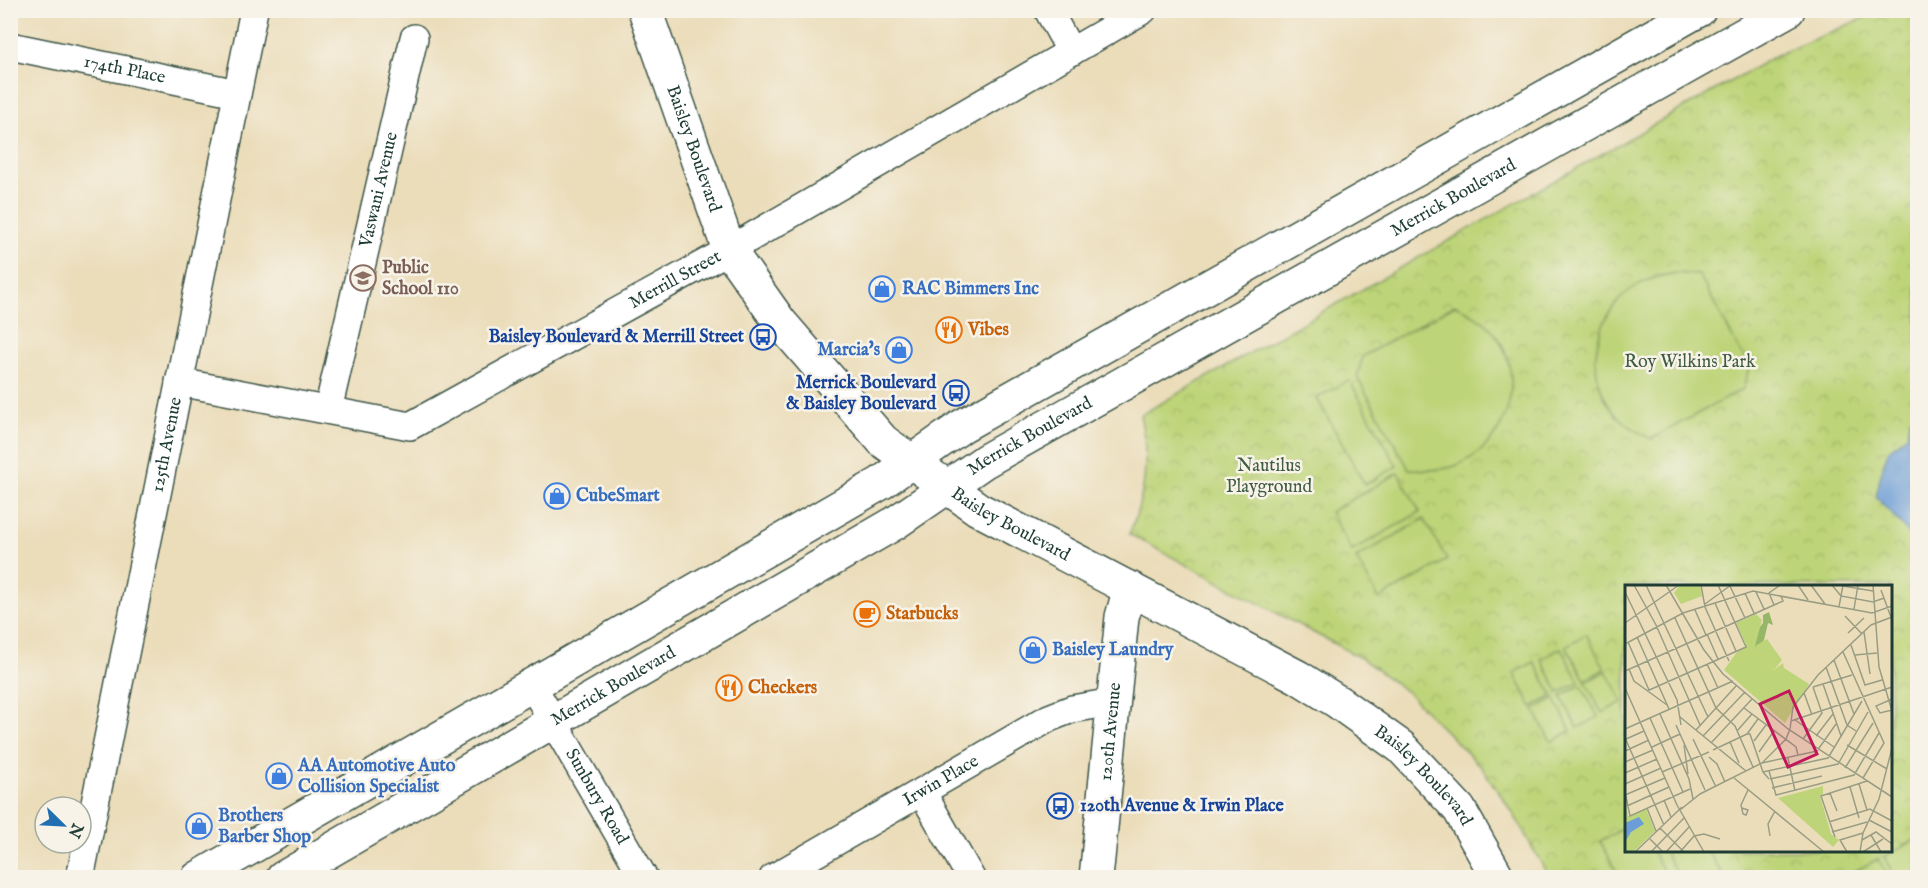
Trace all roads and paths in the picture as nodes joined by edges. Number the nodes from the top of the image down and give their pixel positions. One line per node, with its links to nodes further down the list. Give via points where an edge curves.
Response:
1 (254, 10): 10 (street, 125th Avenue)
2 (645, 10): 11 (main road, Baisley Boulevard)
3 (1048, 10): 9 (street)
4 (1143, 10): 9 (street, Merrill Street)
5 (1699, 10): 14 (main road, via 962,426)
6 (1788, 10): 15 (main road, Merrick Boulevard, via 985,461)
7 (414, 38): 13 (street, Vaswani Avenue)
8 (10, 46): 10 (street, 174th Place)
9 (1071, 52): 11 (street, Merrill Street)
10 (237, 93): 12 (street, 125th Avenue)
11 (729, 250): 13 (street, Merrill Street, via 410,426); 14 (main road, Baisley Boulevard, via 780,322 883,441)
12 (179, 382): 13 (street, Merrill Street); 21 (street, 125th Avenue)
13 (328, 410)
14 (911, 461): 15 (main road, Baisley Boulevard); 17 (main road, via 872,488)
15 (947, 487): 16 (main road, Baisley Boulevard, via 978,509); 19 (main road, Merrick Boulevard, via 886,528)
16 (1130, 588): 18 (main road, 120th Avenue, via 1122,617); 28 (main road, Baisley Boulevard, via 1298,677 1401,747 1460,809)
17 (532, 685): 19 (street, Sunbury Road); 22 (main road)
18 (1113, 702): 20 (street, Irwin Place, via 1072,709 1049,718); 27 (main road, 120th Avenue)
19 (553, 721): 23 (main road, Merrick Boulevard); 24 (street, Sunbury Road)
20 (922, 792): 25 (street, Irwin Place); 26 (street)
21 (80, 878)
22 (198, 878)
23 (283, 878)
24 (644, 878)
25 (773, 878)
26 (971, 878)
27 (1096, 878)
28 (1498, 878)

